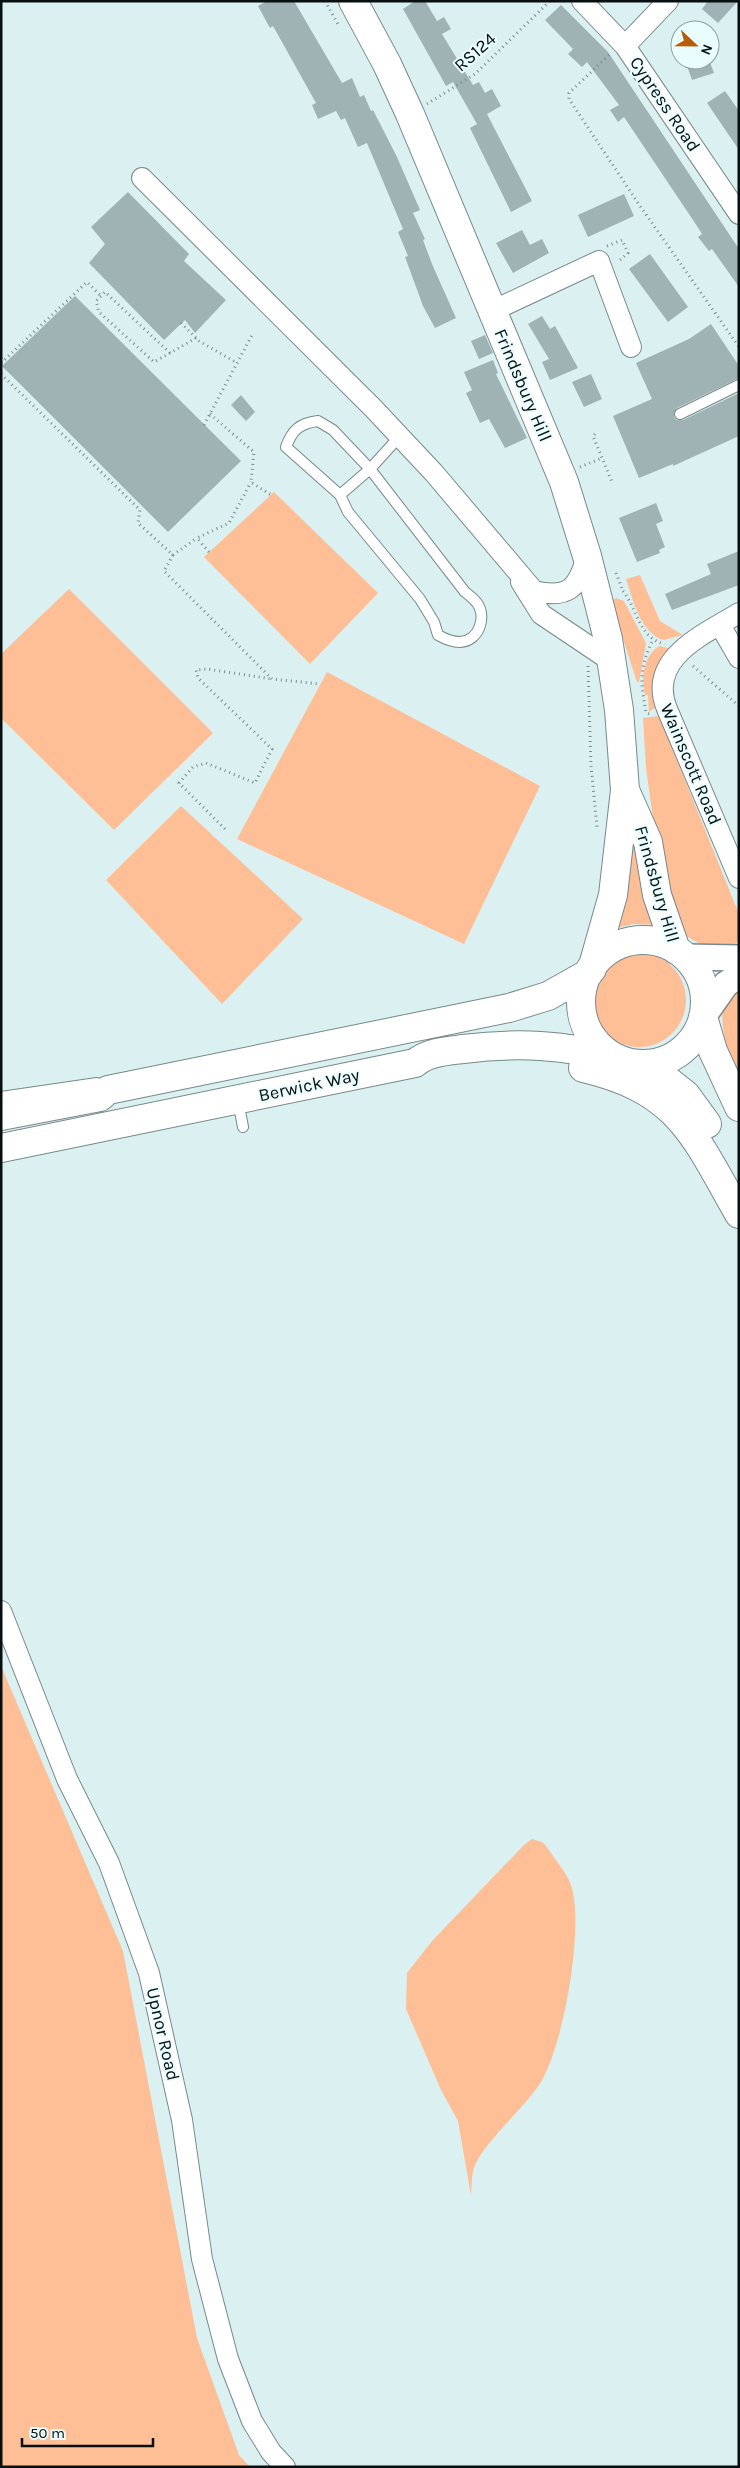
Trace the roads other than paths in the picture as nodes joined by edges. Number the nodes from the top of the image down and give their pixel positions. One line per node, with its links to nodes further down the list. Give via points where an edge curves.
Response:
1 (352, 1): 7 (main road, Frindsbury Hill, via 410,114)
2 (582, 1): 4 (street, Cypress Road)
3 (668, 1): 4 (street)
4 (623, 44): 6 (street, Cypress Road)
5 (142, 178): 11 (street)
6 (739, 214)
7 (492, 311): 8 (street, via 599,262); 14 (main road, Frindsbury Hill, via 564,482)
8 (631, 347)
9 (739, 385): 10 (lane)
10 (680, 414)
11 (400, 436): 12 (lane); 15 (street)
12 (370, 469): 13 (lane); 13 (lane, via 333,430 318,422 304,423 291,433 286,447); 13 (lane, via 465,592 477,602 481,623 476,634 462,642 438,635 420,599 348,512)
13 (340, 495)
14 (587, 556): 15 (street, via 581,578 569,590 549,594 534,591); 19 (main road, Frindsbury Hill)
15 (509, 564): 19 (street, via 541,614)
16 (739, 613): 17 (street)
17 (720, 625): 18 (street); 21 (street, Wainscott Road, via 679,652 665,672 663,698)
18 (739, 658)
19 (611, 661): 20 (main road, Frindsbury Hill)
20 (626, 790): 22 (main road, Frindsbury Hill, via 648,842 657,895); 24 (main road, Frindsbury Hill, via 613,895)
21 (739, 878)
22 (681, 954): 23 (street); 24 (main road, via 656,942 628,943 607,952); 26 (main road, via 701,982 705,999)
23 (739, 958)
24 (590, 971): 27 (main road, via 582,1000 585,1022 599,1046); 30 (main road, Berwick Way, via 548,996 509,1008)
25 (739, 976): 26 (street, via 726,984)
26 (703, 1017): 29 (main road, via 695,1036 680,1052); 33 (main road, via 713,1051)
27 (617, 1058): 28 (main road, Berwick Way, via 576,1049 528,1044 446,1051 423,1056); 29 (main road)
28 (415, 1063): 32 (main road, Berwick Way); 38 (main road, via 424,1066 487,1058 528,1059 574,1065 636,1085 674,1110)
29 (647, 1064): 37 (main road, via 686,1095 703,1116)
30 (108, 1090): 31 (lane, via 97,1083); 34 (main road, Berwick Way, via 100,1096)
31 (1, 1097)
32 (238, 1099): 35 (lane); 36 (main road, Berwick Way)
33 (739, 1107)
34 (1, 1116)
35 (243, 1127)
36 (1, 1148)
37 (739, 1185)
38 (739, 1214)
39 (1, 1611): 40 (street, Upnor Road)
40 (5, 1634): 41 (street, Upnor Road, via 67,1779 109,1863 149,1973 182,2120 202,2259 228,2359 252,2421)
41 (284, 2467)

